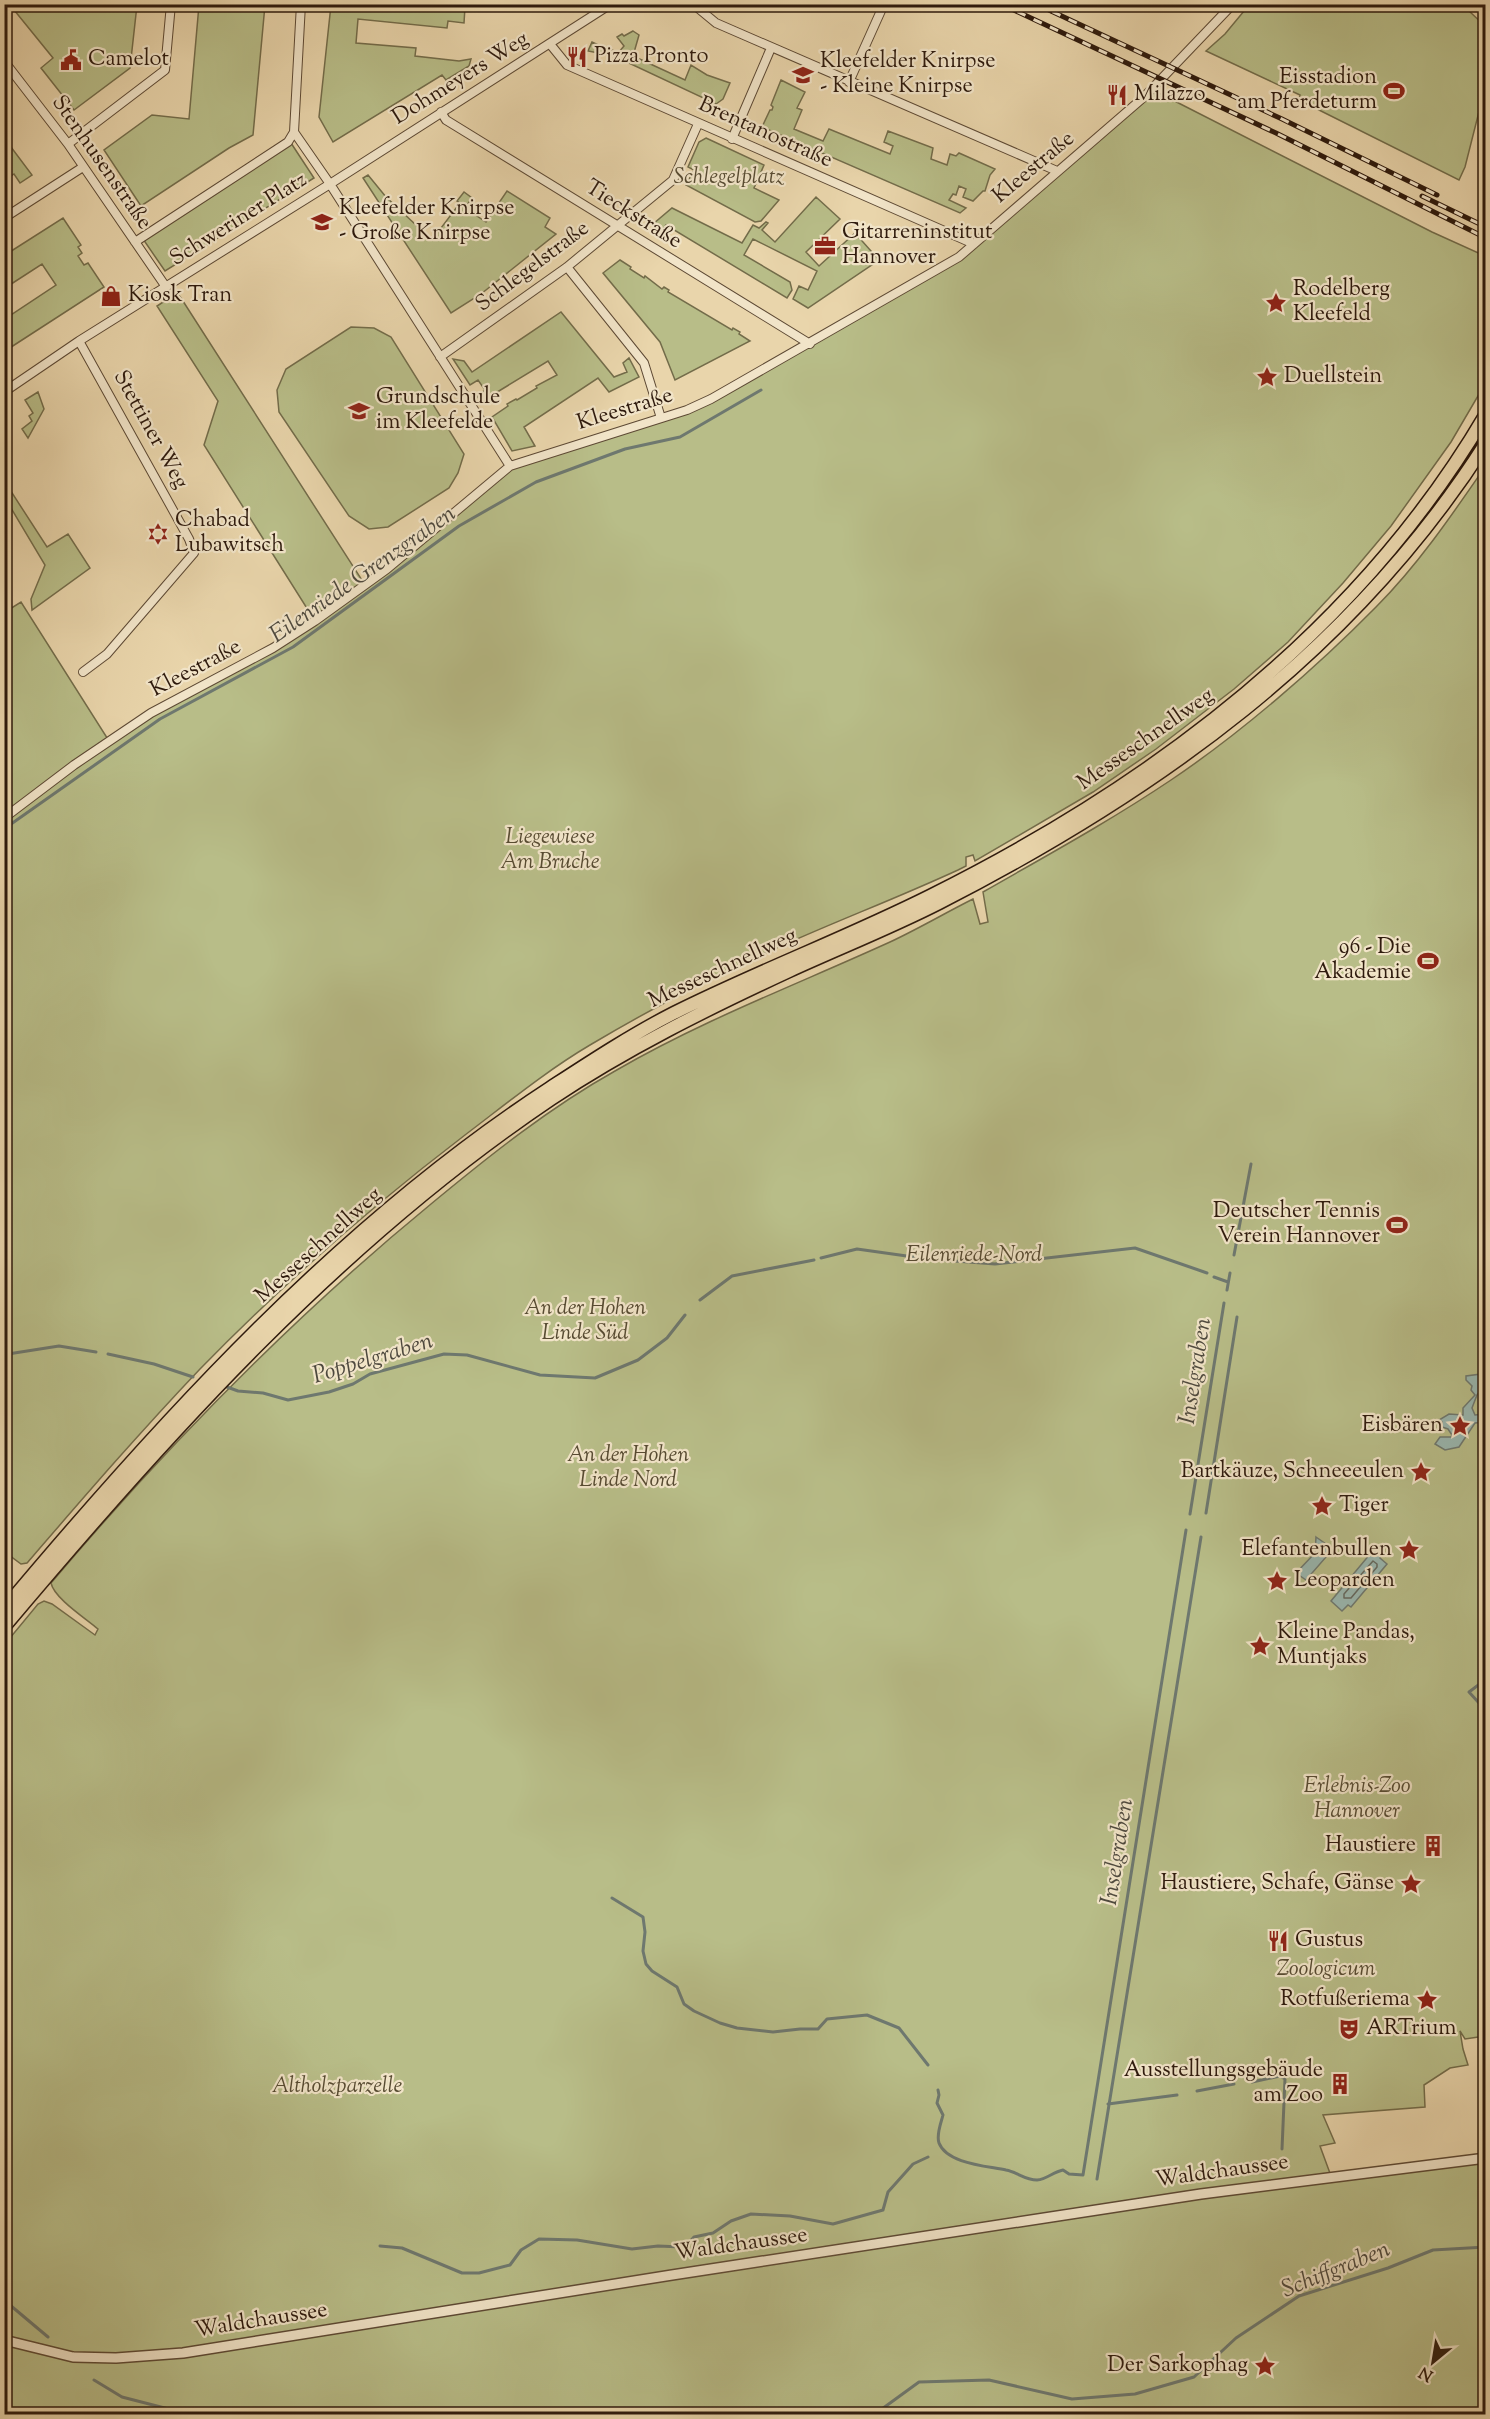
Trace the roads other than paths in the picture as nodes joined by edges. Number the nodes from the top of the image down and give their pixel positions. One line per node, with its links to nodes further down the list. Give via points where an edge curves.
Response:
1 (171, 4): 15 (street, via 165,70)
2 (301, 4): 13 (street)
3 (611, 4): 7 (street, Dohmeyers Weg)
4 (693, 4): 8 (street, via 716,23)
5 (884, 4): 10 (street)
6 (1233, 4): 17 (street, Kleestraße, via 1144,97)
7 (550, 44): 11 (street, Dohmeyers Weg); 12 (street, Brentanostraße, via 567,65)
8 (771, 48): 10 (street); 14 (street)
9 (4, 60): 15 (street, Stenhusenstraße)
10 (849, 82): 17 (street)
11 (441, 112): 18 (street, Dohmeyers Weg); 20 (street, Tieckstraße, via 446,120)
12 (698, 124): 14 (street, Brentanostraße); 20 (street, Schlegelstraße, via 673,180)
13 (294, 132): 18 (street); 21 (street, Schweriner Platz, via 288,142)
14 (732, 139): 22 (street, Brentanostraße)
15 (68, 144): 16 (street, Stenhusenstraße)
16 (83, 167): 19 (street); 21 (street, Stenhusenstraße)
17 (1057, 171): 22 (street, Kleestraße)
18 (330, 184): 24 (street, Schweriner Platz); 27 (street)
19 (4, 218)
20 (616, 226): 23 (street, Schlegelstraße); 26 (street, Tieckstraße)
21 (135, 242): 24 (street, Stenhusenstraße)
22 (974, 244): 26 (street, Kleestraße, via 959,257)
23 (567, 267): 27 (street, Schlegelstraße); 30 (street, via 644,363)
24 (166, 287): 25 (street, Schweriner Platz)
25 (79, 341): 28 (street, Schweriner Platz); 33 (street, Stettiner Weg, via 194,553 106,654)
26 (810, 344): 30 (street, Kleestraße, via 711,399)
27 (440, 357): 32 (street)
28 (4, 392)
29 (1484, 416): 35 (highway, Messeschnellweg, via 1423,509 1363,581 1289,658 1188,739 1066,821 931,895 672,1014 548,1089 426,1179 302,1288 191,1397)
30 (661, 418): 32 (street, Kleestraße)
31 (1485, 443): 36 (highway, Messeschnellweg, via 1434,517 1374,591 1296,666 1196,747 1071,831 936,904 688,1019 624,1055 554,1098 434,1186 309,1296 199,1405 92,1522)
32 (510, 466): 34 (street, Kleestraße, via 387,569 315,621 152,713)
33 (83, 672)
34 (4, 818)
35 (4, 1609)
36 (4, 1627)
37 (1485, 2158): 38 (street, Waldchaussee, via 1190,2196 183,2353 73,2357)
38 (4, 2340)

